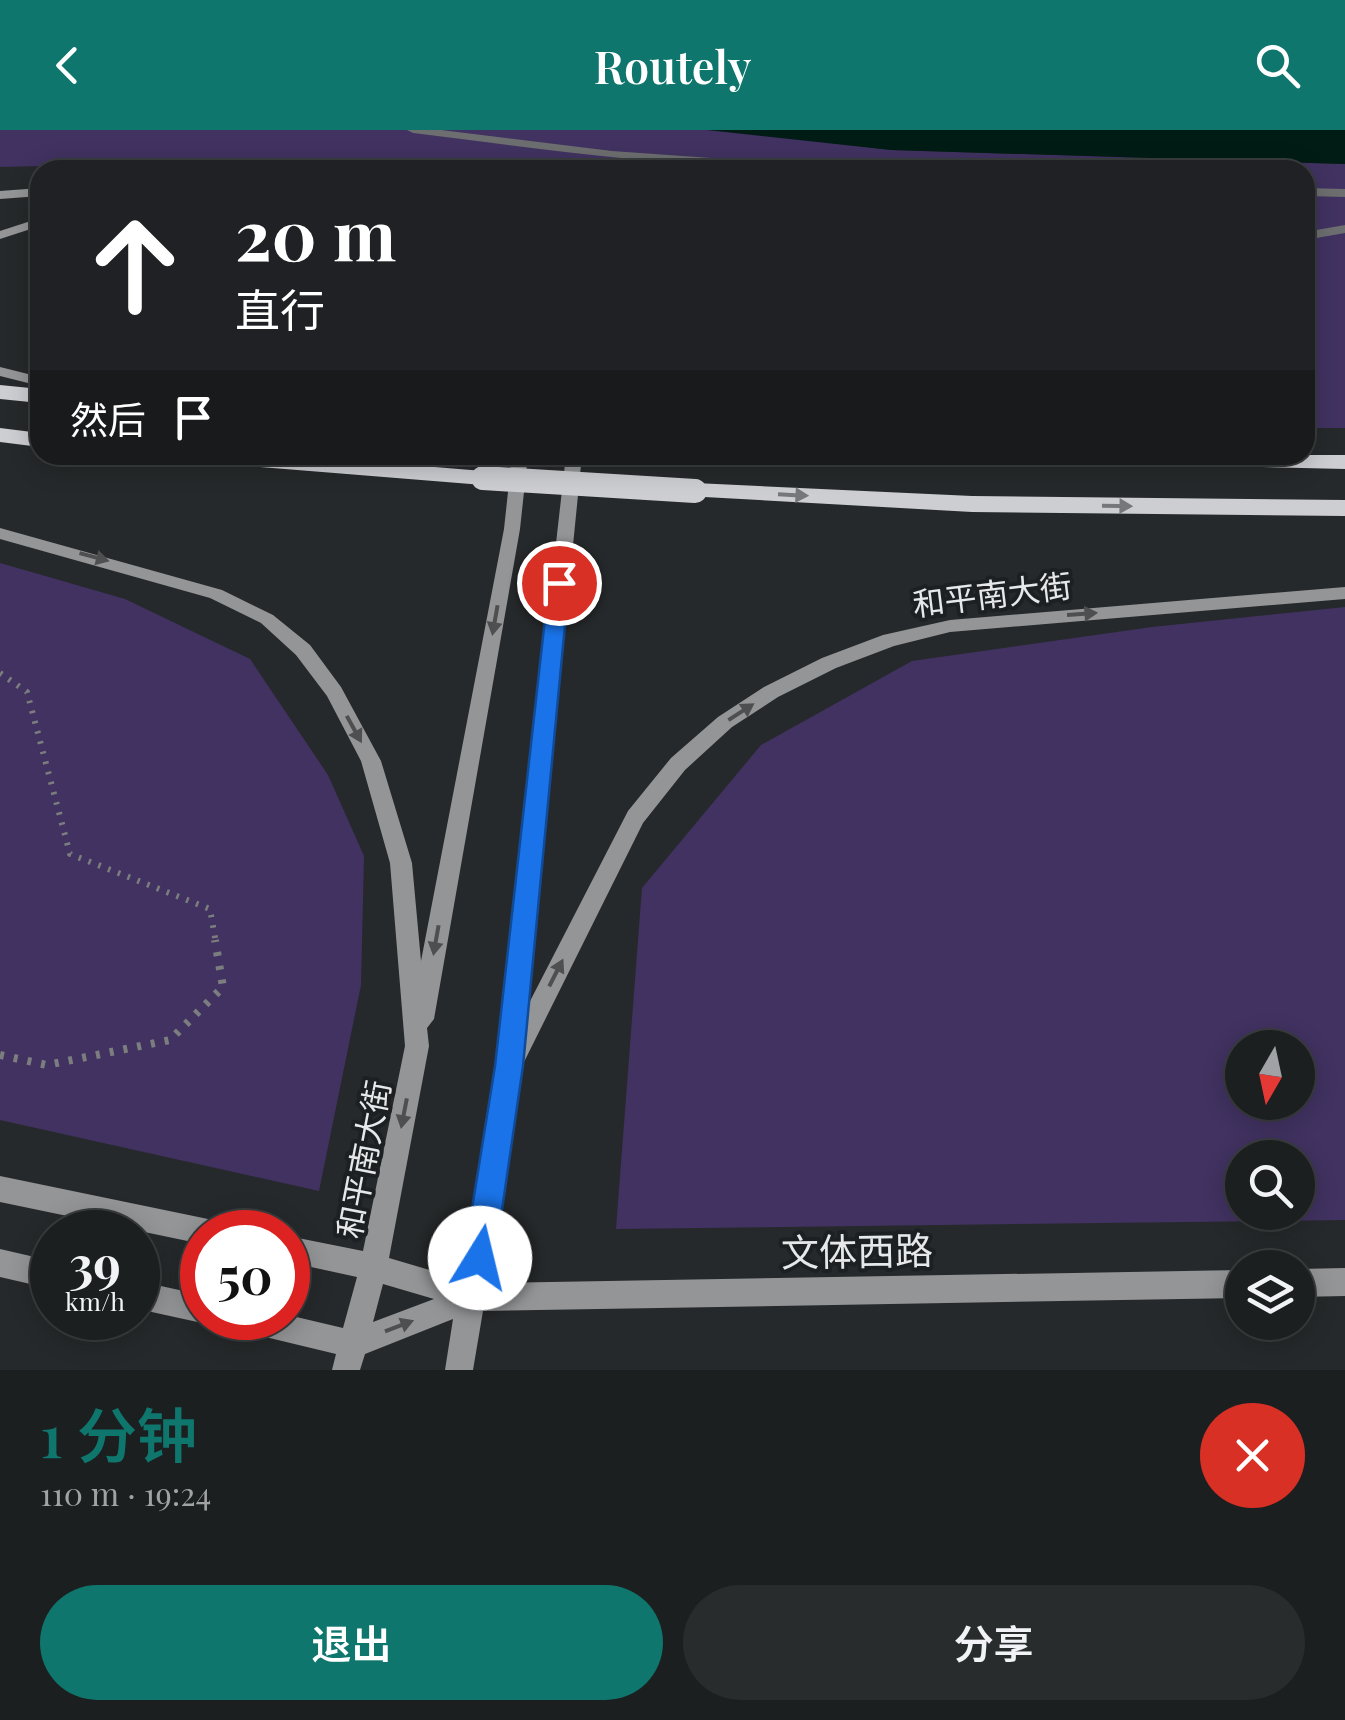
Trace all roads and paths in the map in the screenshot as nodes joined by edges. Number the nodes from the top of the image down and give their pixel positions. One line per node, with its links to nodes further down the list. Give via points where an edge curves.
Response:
1 (413, 130): 2 (street)
2 (691, 160)
3 (30, 192): 6 (main road)
4 (1315, 192): 5 (street)
5 (1345, 193)
6 (0, 194)
7 (30, 225): 10 (main road)
8 (1345, 229): 9 (street)
9 (1315, 234)
10 (0, 235)
11 (0, 371): 12 (main road)
12 (30, 379)
13 (0, 392): 14 (highway)
14 (30, 395)
15 (0, 435): 16 (highway)
16 (30, 439)
17 (1315, 461): 18 (highway)
18 (1345, 462)
19 (323, 465): 22 (highway, one-way to 22, bridge, via 972,504)
20 (519, 465): 26 (main road, one-way to 26)
21 (573, 465): 28 (main road)
22 (1345, 508)
23 (0, 534): 26 (main road, 和平南大街, one-way to 26, via 216,594 266,619 303,650 372,761 400,862)
24 (1345, 593): 28 (main road, 和平南大街, one-way to 24, via 635,817 678,764 771,692 890,640 950,626)
25 (0, 673): 27 (path, via 27,692 70,854 210,909 223,987 170,1040 47,1064)
26 (417, 1046): 33 (main road, 和平南大街, one-way to 33)
27 (0, 1055)
28 (509, 1066): 38 (main road, 和平南大街)
29 (0, 1189): 30 (main road)
30 (180, 1226)
31 (310, 1254): 33 (main road, 文体西路)
32 (0, 1263): 34 (main road)
33 (374, 1268): 38 (main road, 文体西路); 40 (main road, 和平南大街)
34 (30, 1270)
35 (1345, 1282): 36 (main road)
36 (1315, 1283)
37 (1225, 1284): 38 (main road, 文体西路)
38 (474, 1297): 40 (main road, 文体西路, one-way to 38); 41 (main road, 和平南大街)
39 (301, 1340): 40 (main road)
40 (350, 1357)
41 (459, 1370)

